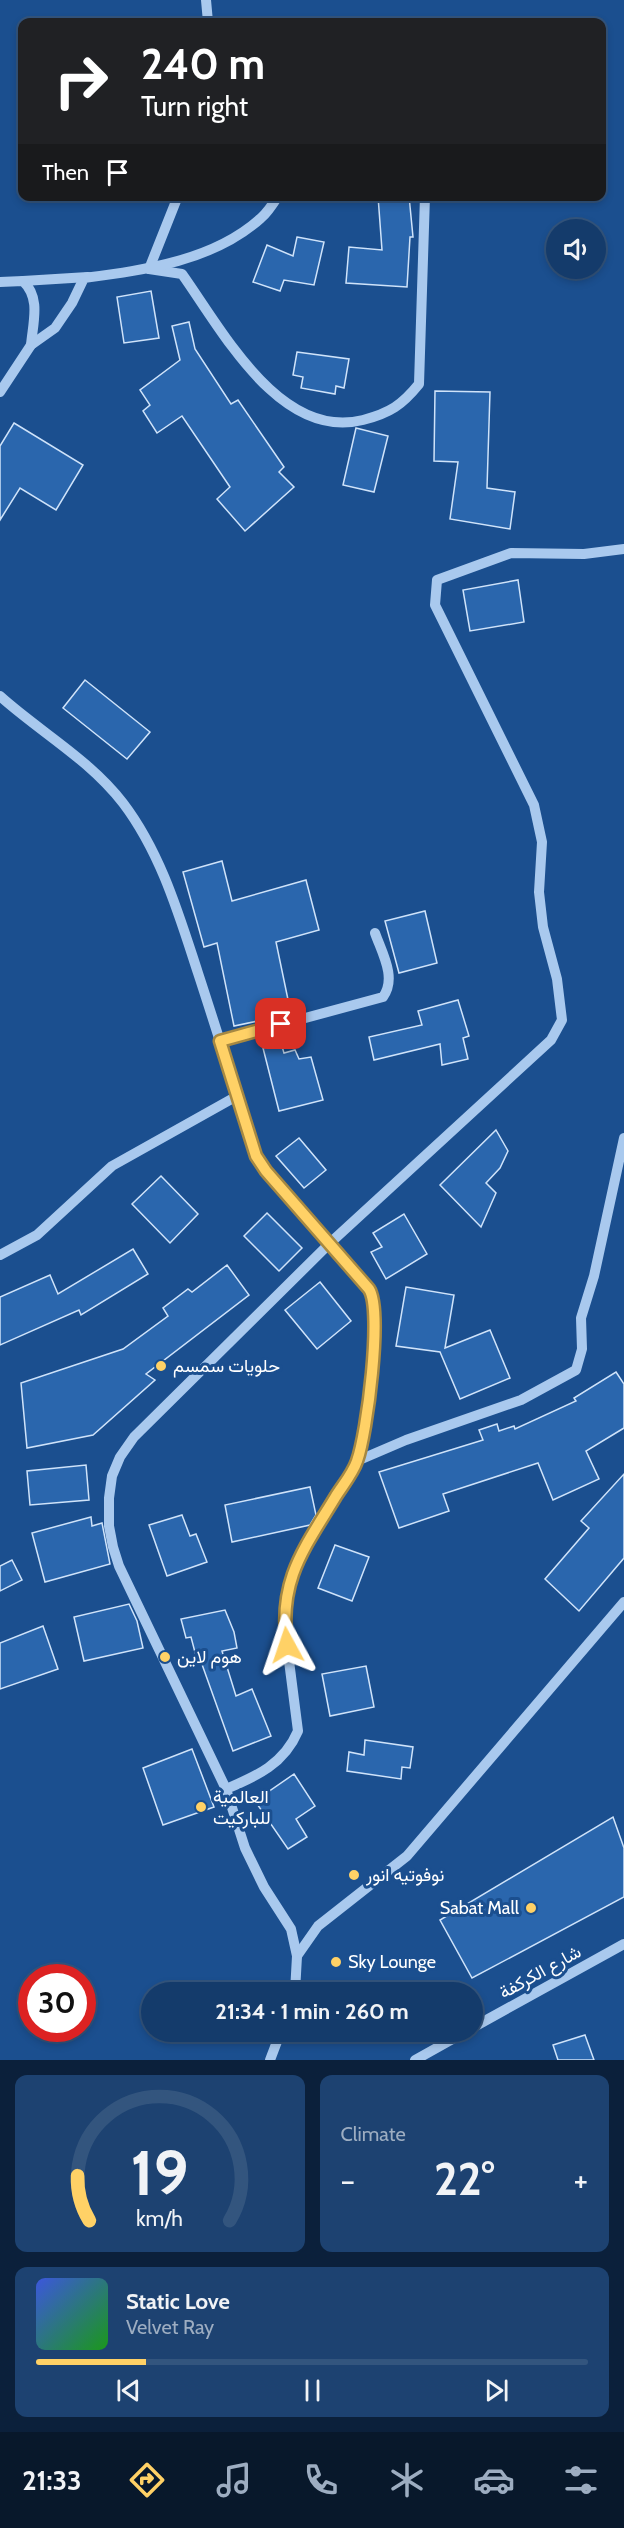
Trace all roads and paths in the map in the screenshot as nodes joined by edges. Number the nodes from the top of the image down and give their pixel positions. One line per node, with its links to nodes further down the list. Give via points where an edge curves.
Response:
1 (206, 0): 2 (street)
2 (208, 18)
3 (176, 201): 6 (street)
4 (274, 201): 6 (street, via 263,217 243,233 202,252)
5 (424, 201): 6 (street, via 419,384 404,402 381,416 351,423 328,423 291,408 254,374 182,274)
6 (148, 269): 7 (street)
7 (88, 277): 8 (street); 10 (street, via 55,328)
8 (23, 281): 9 (street); 10 (street, via 35,299)
9 (0, 282)
10 (32, 345): 11 (street)
11 (0, 392)
12 (624, 549): 18 (street, via 584,554 511,553 437,580 435,605 534,805 542,842 539,892 543,927 557,979 562,1020 551,1040)
13 (0, 696): 15 (street, via 96,773 123,804 159,864)
14 (375, 933): 15 (street, via 390,977 389,989 383,997)
15 (220, 1041): 16 (street)
16 (237, 1096): 18 (street, via 256,1156); 19 (street, via 112,1166 37,1235)
17 (624, 1138): 20 (street, via 581,1318 582,1349 576,1370 513,1403)
18 (329, 1244): 20 (street, via 369,1289 375,1303 373,1357); 22 (street, via 135,1437 112,1476 112,1547)
19 (0, 1255)
20 (357, 1461): 22 (street, via 291,1576 284,1622 298,1731 279,1761)
21 (624, 1602): 24 (street, via 407,1856 318,1926)
22 (226, 1789): 24 (street, via 245,1848 291,1929)
23 (624, 1944): 26 (street, شارع الكركفة)
24 (297, 1956): 25 (street)
25 (295, 1982)
26 (483, 2022)
27 (277, 2042): 29 (street)
28 (447, 2042): 30 (street)
29 (270, 2060)
30 (415, 2060)

